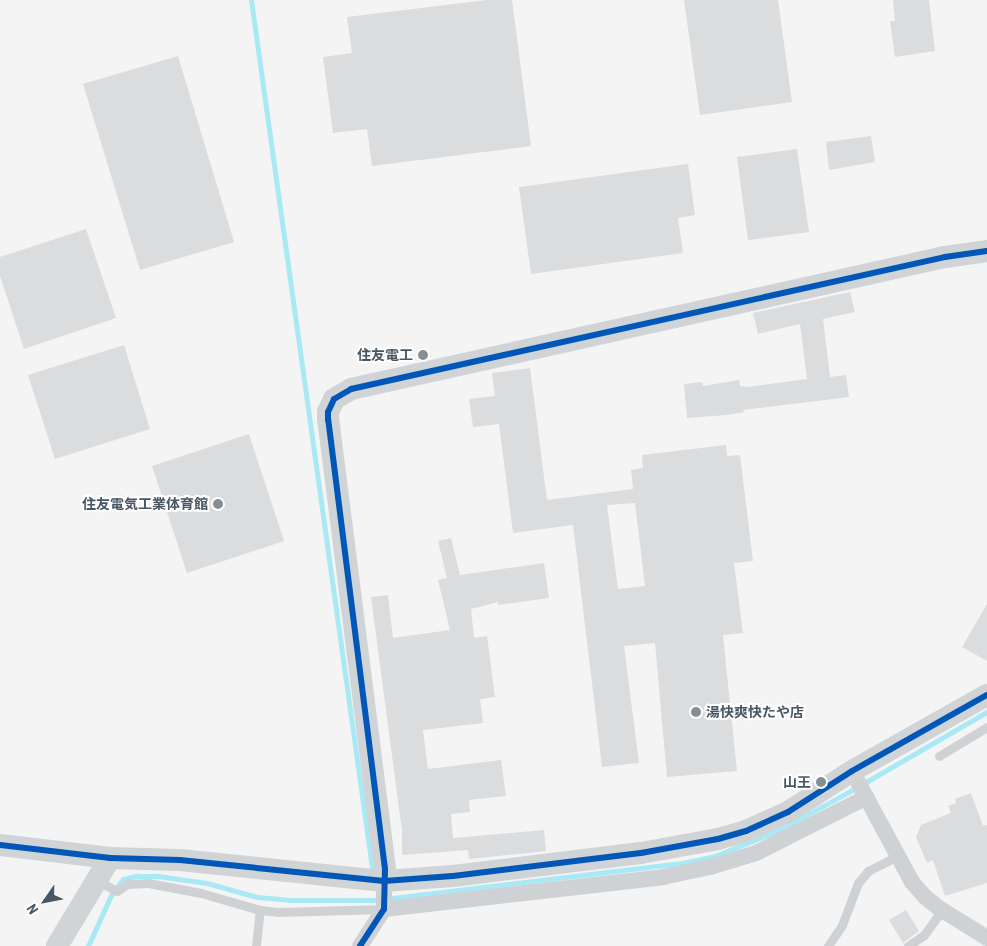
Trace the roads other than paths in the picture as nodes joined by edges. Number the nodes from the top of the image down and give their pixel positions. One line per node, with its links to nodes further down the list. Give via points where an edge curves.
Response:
1 (987, 251): 11 (street, via 945,257 351,389 334,399 328,420 385,869)
2 (987, 695): 5 (street)
3 (987, 727): 4 (lane)
4 (939, 756)
5 (852, 772): 6 (street); 11 (street, via 788,812 746,831 718,839 642,853 453,876)
6 (867, 797): 8 (street); 11 (street, via 756,853 663,877)
7 (0, 845): 9 (street)
8 (897, 856): 13 (street, via 912,882); 18 (lane, via 868,871 858,883 842,925)
9 (110, 858): 10 (street); 11 (street, via 180,860 348,878)
10 (97, 880): 12 (lane, via 117,891 127,884 148,883 201,892); 15 (street)
11 (382, 893): 12 (lane, via 278,912); 17 (street)
12 (260, 910): 16 (lane)
13 (942, 910): 14 (street); 19 (lane, via 924,935)
14 (987, 938)
15 (57, 946)
16 (256, 946)
17 (360, 946)
18 (828, 946)
19 (908, 946)

